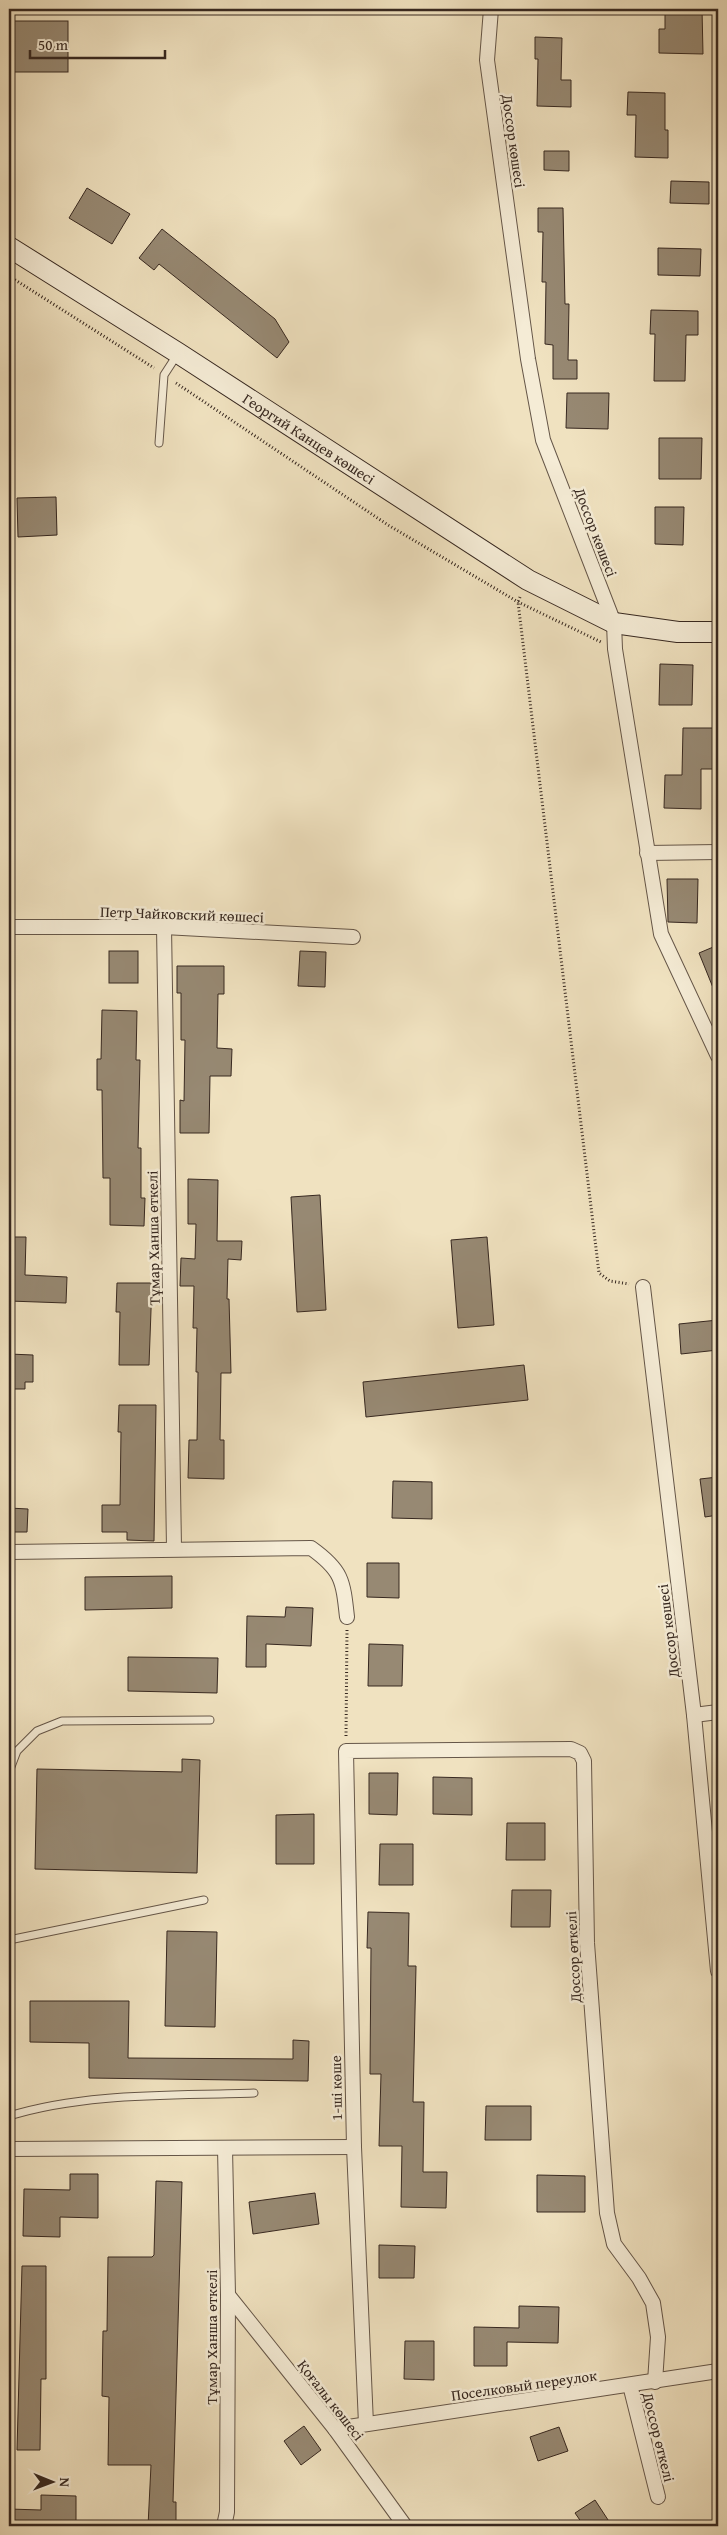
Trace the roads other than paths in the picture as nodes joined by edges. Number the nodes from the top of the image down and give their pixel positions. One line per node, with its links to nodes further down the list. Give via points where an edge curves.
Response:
1 (491, 9): 5 (street, Доссор көшесі, via 487,60 528,359 543,440)
2 (9, 247): 3 (main road, Георгий Канцев көшесі)
3 (178, 353): 4 (lane, via 164,375); 5 (main road, Георгий Канцев көшесі, via 528,580)
4 (159, 443)
5 (614, 623): 6 (main road, Георгий Канцев көшесі, via 678,632); 8 (street, Доссор көшесі, via 615,649)
6 (718, 632)
7 (718, 852): 8 (street)
8 (647, 853): 12 (street, Доссор көшесі, via 661,934)
9 (9, 927): 10 (street, Петр Чайковский көшесі)
10 (164, 927): 11 (street, Петр Чайковский көшесі); 14 (street, Тұмар Ханша өткелі)
11 (353, 937)
12 (718, 1056)
13 (643, 1287): 18 (street, Доссор көшесі)
14 (174, 1548): 15 (street); 16 (street, via 310,1548 330,1562 344,1584)
15 (9, 1552)
16 (347, 1617)
17 (718, 1712): 18 (street)
18 (694, 1715): 23 (street, Доссор көшесі)
19 (210, 1720): 21 (lane, via 62,1721 37,1731 17,1751)
20 (346, 1751): 28 (street, 1-ші көше); 33 (street, Доссор өткелі, via 571,1749 580,1753 584,1761 587,1943 606,2213 614,2244 654,2303 658,2337)
21 (9, 1772)
22 (204, 1900): 24 (lane)
23 (716, 1924): 25 (street, Доссор көшесі)
24 (9, 1940)
25 (718, 1971)
26 (254, 2093): 27 (lane, via 92,2100 26,2110)
27 (9, 2116)
28 (354, 2147): 29 (street); 35 (street, 1-ші көше)
29 (225, 2148): 30 (street); 31 (street, Тұмар Ханша өткелі)
30 (9, 2149)
31 (228, 2295): 36 (street, Қоғалы көшесі); 38 (street, Тұмар Ханша өткелі, via 227,2512)
32 (718, 2371): 33 (street, Поселковый переулок)
33 (655, 2382): 34 (street, Поселковый переулок)
34 (630, 2385): 35 (street, Поселковый переулок); 37 (street, Доссор өткелі)
35 (366, 2424): 36 (street, Поселковый переулок)
36 (335, 2429): 39 (street, Қоғалы көшесі)
37 (658, 2497)
38 (224, 2526)
39 (405, 2526)

